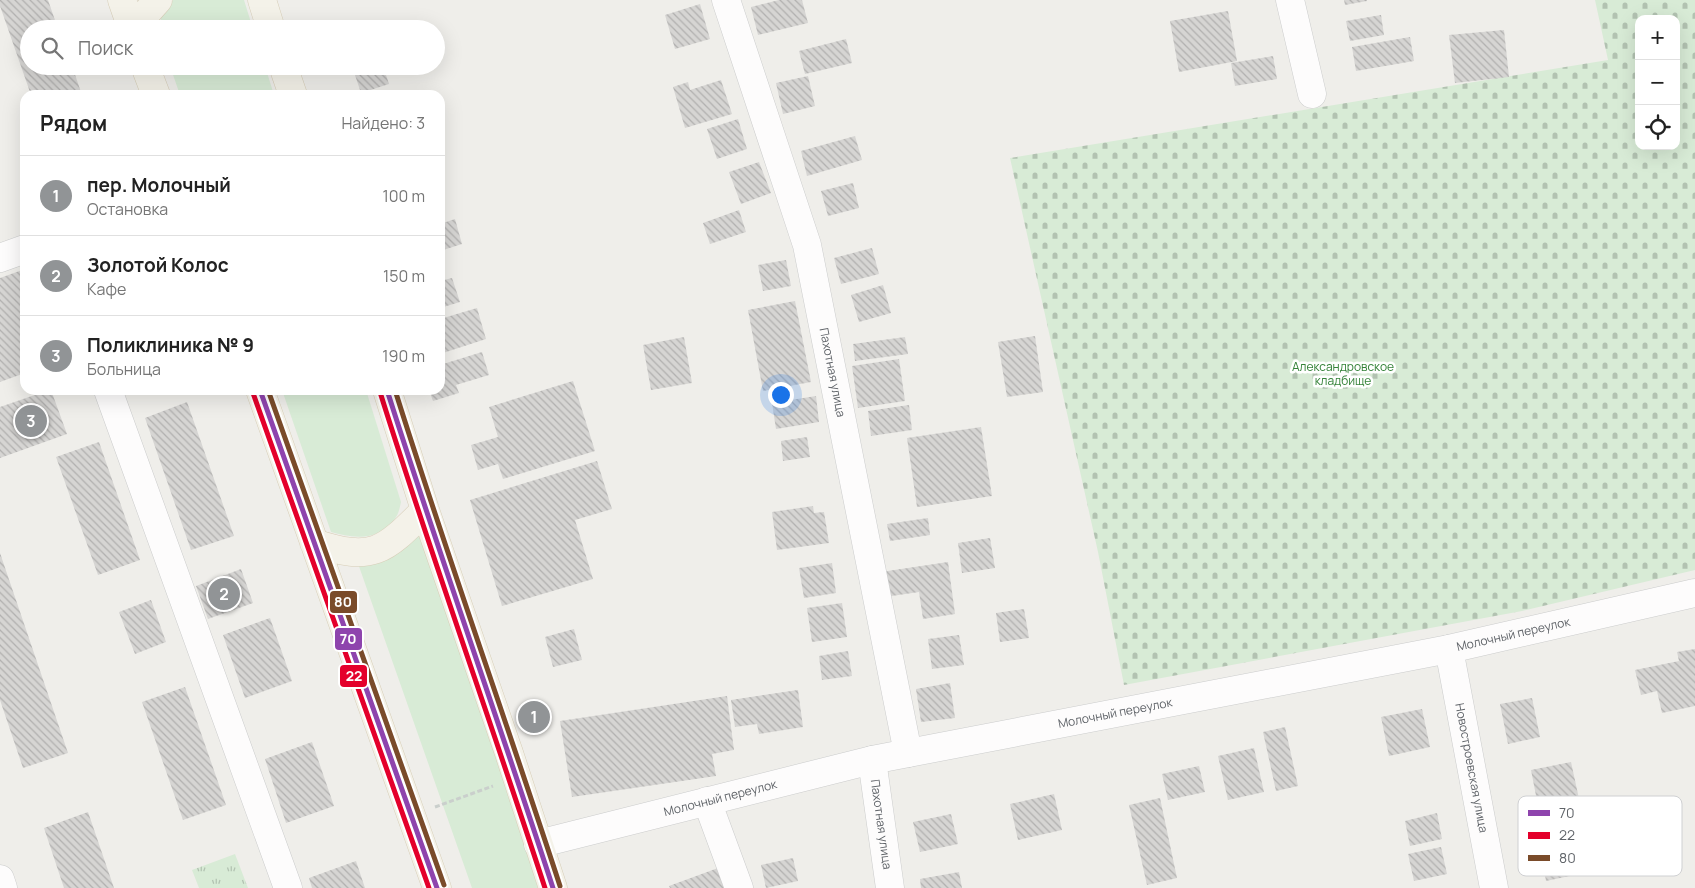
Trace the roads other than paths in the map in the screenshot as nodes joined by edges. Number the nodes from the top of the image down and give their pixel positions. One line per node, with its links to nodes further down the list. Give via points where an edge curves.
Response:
1 (122, 0): 6 (main road)
2 (158, 0): 7 (main road)
3 (262, 0): 8 (main road)
4 (726, 0): 23 (street, Пахотная улица, via 806,245)
5 (1290, 0): 13 (street)
6 (129, 20)
7 (141, 20)
8 (268, 20)
9 (149, 75): 11 (main road)
10 (286, 75): 12 (main road)
11 (154, 90)
12 (290, 90)
13 (1312, 94)
14 (20, 251): 15 (street)
15 (0, 258)
16 (110, 395): 29 (street)
17 (262, 395): 20 (main road)
18 (388, 395): 19 (main road)
19 (425, 510): 20 (main road, via 400,535 370,552 335,550); 26 (main road)
20 (314, 543): 30 (main road)
21 (1695, 594): 22 (street, Молочный переулок)
22 (1449, 649): 23 (street, Молочный переулок); 34 (street, Новостроевская улица)
23 (908, 753): 24 (street, Молочный переулок)
24 (872, 760): 25 (street, Молочный переулок); 33 (street, Пахотная улица)
25 (707, 801): 26 (street, Молочный переулок); 32 (street)
26 (538, 844): 31 (main road)
27 (0, 879): 28 (street)
28 (3, 888)
29 (288, 888)
30 (437, 888)
31 (553, 888)
32 (739, 888)
33 (890, 888)
34 (1494, 888)

